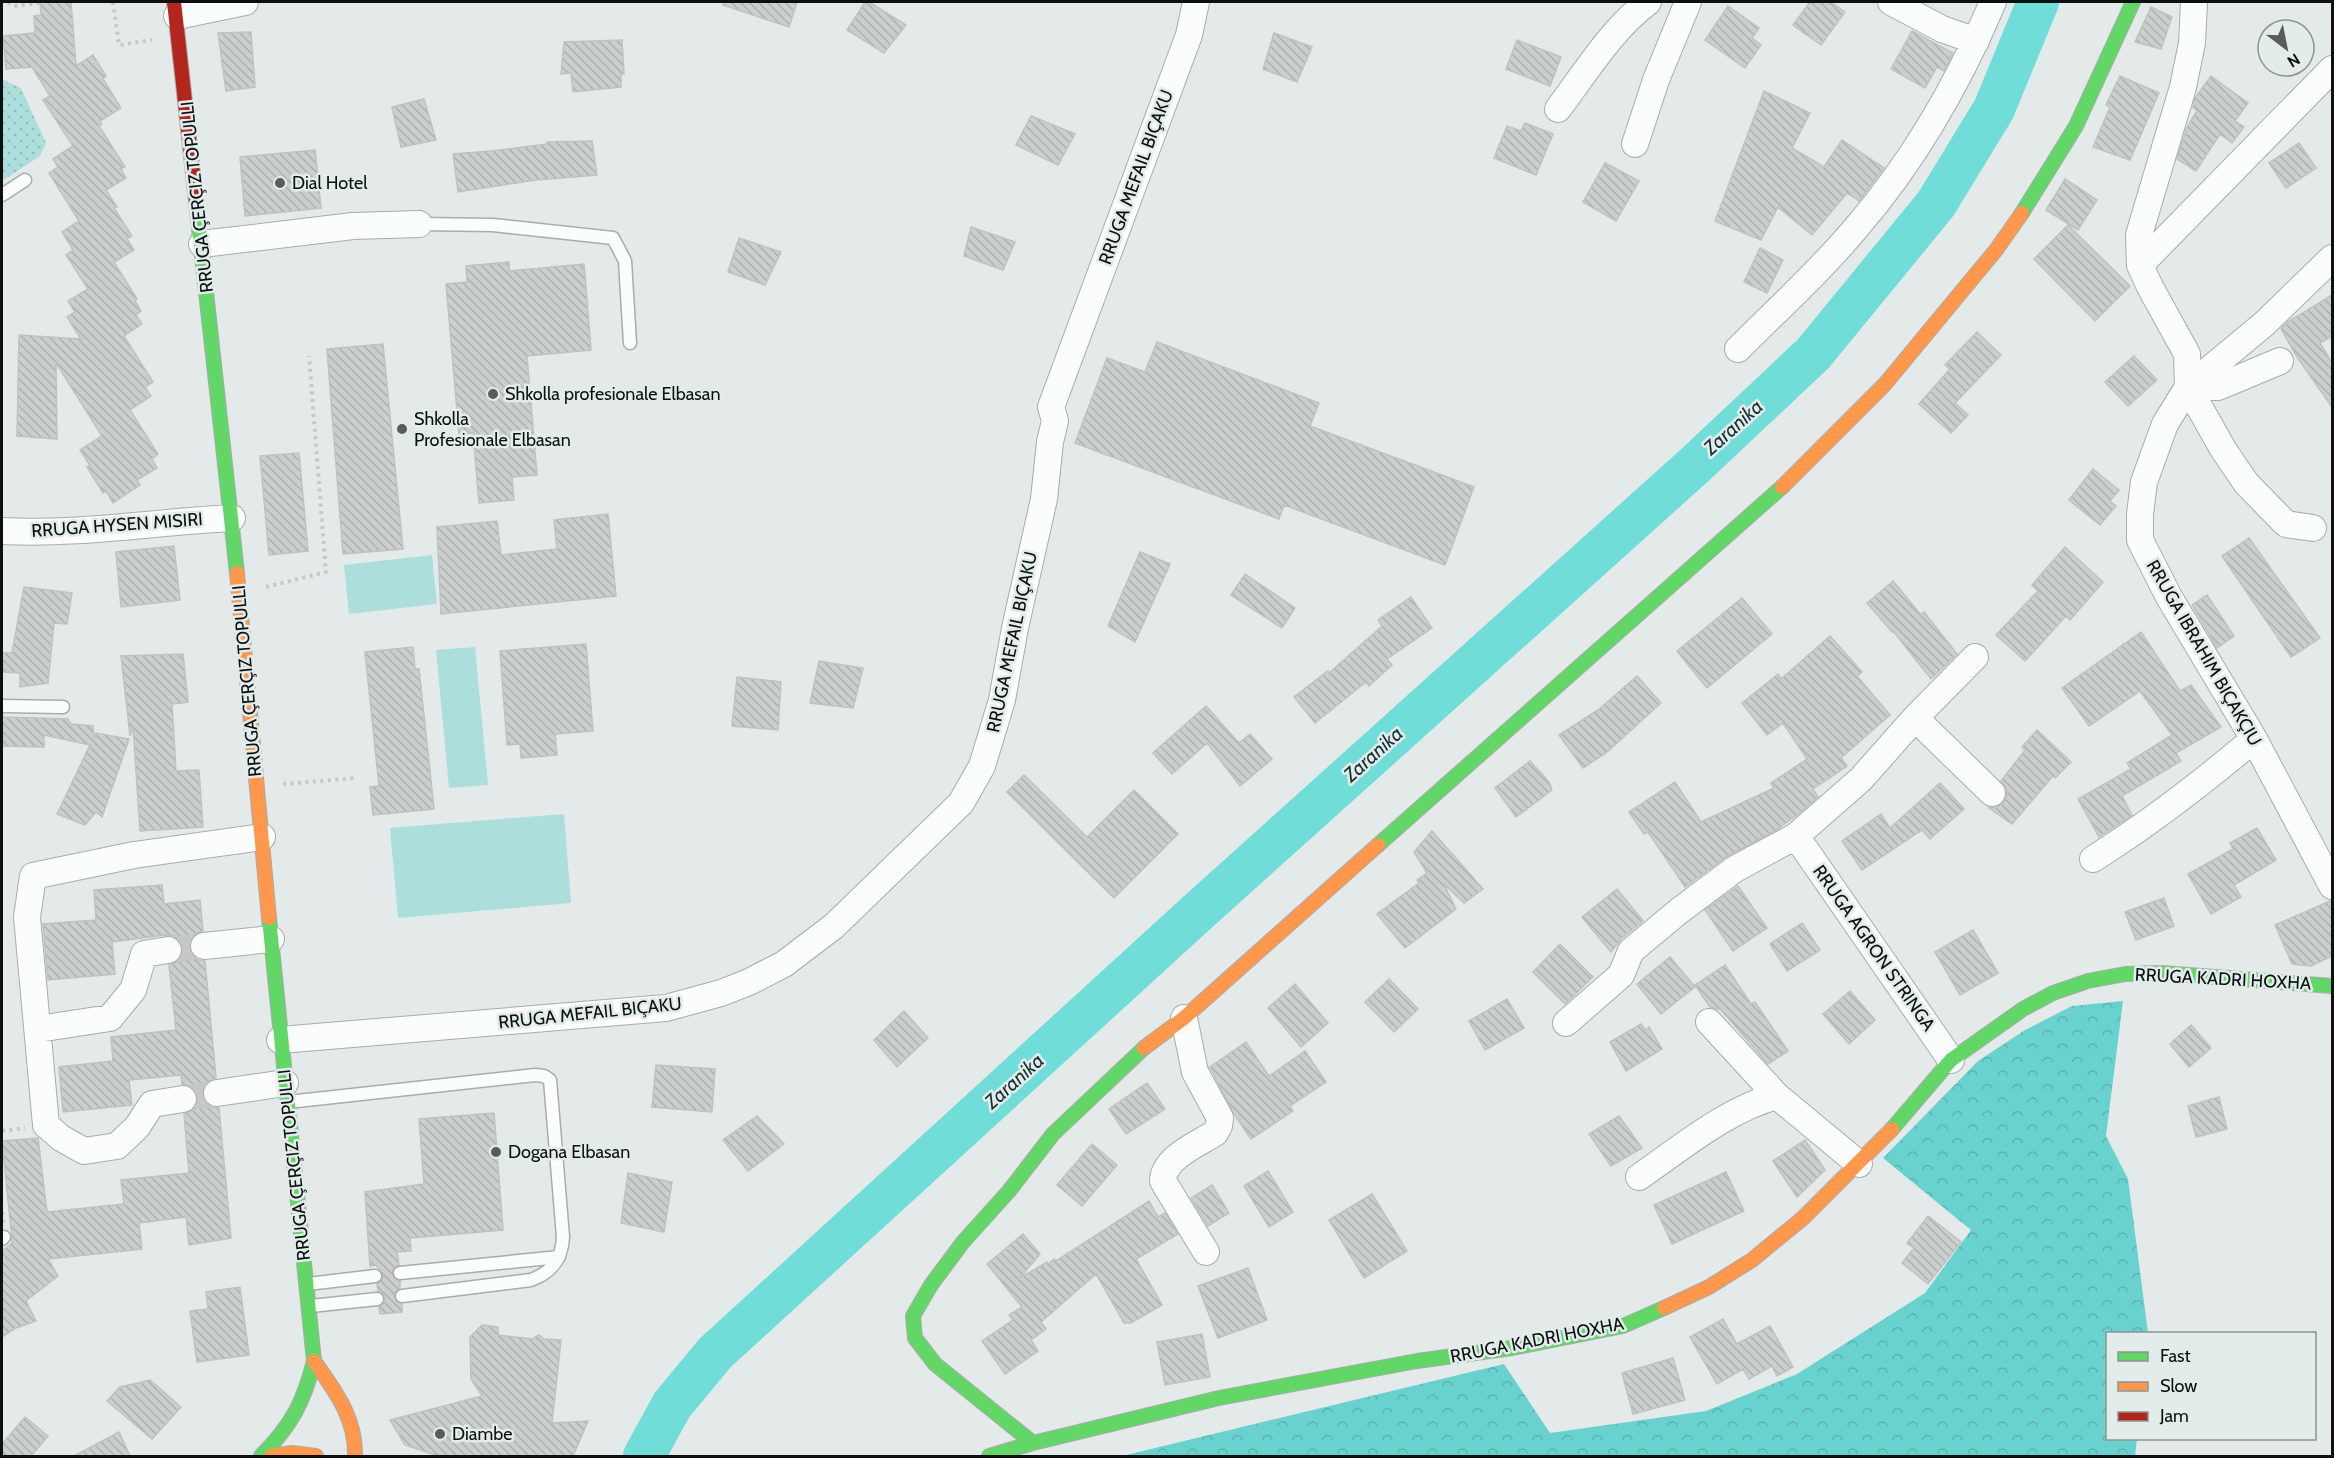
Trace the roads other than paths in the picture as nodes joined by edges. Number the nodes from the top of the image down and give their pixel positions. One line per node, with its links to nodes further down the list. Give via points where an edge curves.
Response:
1 (245, 2): 9 (street)
2 (1196, 2): 45 (street, RRUGA MEFAIL BIÇAKU, via 1189,35 1051,407 1055,421 1044,499 1002,700 982,766 961,803 834,926 784,964 721,993 666,1008)
3 (1648, 2): 12 (street, via 1612,36)
4 (1688, 2): 13 (street)
5 (1891, 2): 10 (street, via 1942,29)
6 (1993, 2): 10 (street)
7 (2133, 2): 41 (main road, via 2076,126 2039,187 1996,250 1885,384 1807,464 1687,573)
8 (2194, 2): 19 (street, via 2192,43 2183,87 2139,235)
9 (177, 18): 17 (main road, RRUGA ÇERÇIZ TOPULLI)
10 (1976, 41): 21 (street, via 1937,115 1863,219)
11 (2332, 69): 19 (street)
12 (1558, 109)
13 (1635, 144)
14 (25, 180): 15 (lane)
15 (2, 195)
16 (420, 224): 17 (street, via 354,226); 20 (lane, via 493,225 613,238 626,261)
17 (202, 244): 24 (main road, RRUGA ÇERÇIZ TOPULLI)
18 (2332, 258): 23 (street, RRUGA IBRAHIM BIÇAKÇIU, via 2264,324)
19 (2140, 265): 23 (street, via 2187,354)
20 (630, 343)
21 (1738, 349)
22 (2280, 361): 23 (street, via 2218,387)
23 (2188, 387): 25 (street, via 2246,483 2286,524); 31 (street, RRUGA IBRAHIM BIÇAKÇIU, via 2165,424 2144,482 2140,540 2169,597)
24 (232, 518): 26 (street, RRUGA HYSEN MISIRI, via 66,532); 34 (main road, RRUGA ÇERÇIZ TOPULLI)
25 (2313, 528)
26 (2, 531)
27 (1975, 657): 30 (street)
28 (2, 706): 29 (lane)
29 (63, 707)
30 (1915, 718): 32 (street); 33 (street, via 1861,779)
31 (2254, 740): 35 (street, via 2148,824); 36 (street, RRUGA IBRAHIM BIÇAKÇIU)
32 (1992, 793)
33 (1796, 836): 43 (street, via 1735,869 1679,910 1631,951 1621,975); 46 (street, RRUGA AGRON STRINGA)
34 (262, 837): 37 (main road, RRUGA ÇERÇIZ TOPULLI); 44 (street, via 134,855 33,876 27,917)
35 (2093, 859)
36 (2332, 886)
37 (271, 939): 38 (street); 45 (main road, RRUGA ÇERÇIZ TOPULLI)
38 (204, 946)
39 (168, 950): 44 (street, via 144,954 133,990 110,1018)
40 (2332, 986): 46 (main road, RRUGA KADRI HOXHA, via 2162,973 2098,979 2053,993)
41 (1184, 1018): 53 (street, via 1195,1072 1220,1118 1219,1126 1170,1162 1163,1181); 64 (main road, via 1148,1045 1053,1134 963,1242 913,1316 915,1338 935,1364)
42 (1709, 1022): 49 (street)
43 (1566, 1023)
44 (38, 1029): 50 (street, via 46,1125 84,1151 117,1146 137,1127 152,1104)
45 (280, 1040): 47 (main road, RRUGA ÇERÇIZ TOPULLI)
46 (1951, 1060): 51 (main road, RRUGA KADRI HOXHA)
47 (286, 1092): 48 (street); 54 (lane, via 544,1076 550,1080 553,1091 563,1237); 57 (main road, RRUGA ÇERÇIZ TOPULLI)
48 (217, 1093)
49 (1777, 1096): 51 (street); 52 (street, via 1756,1101)
50 (183, 1098)
51 (1859, 1164): 64 (main road, RRUGA KADRI HOXHA, via 1752,1260 1709,1287 1623,1326 1219,1398)
52 (1639, 1177)
53 (1206, 1252)
54 (560, 1257): 55 (lane); 58 (lane, via 549,1271 531,1280)
55 (400, 1274)
56 (375, 1276): 57 (lane)
57 (307, 1284): 60 (main road, RRUGA ÇERÇIZ TOPULLI)
58 (402, 1296)
59 (377, 1299): 60 (lane)
60 (310, 1306): 61 (main road, RRUGA ÇERÇIZ TOPULLI)
61 (314, 1361): 62 (main road); 65 (main road, via 300,1409 280,1438)
62 (350, 1414): 63 (main road); 68 (main road)
63 (367, 1442)
64 (1033, 1443): 69 (main road, RRUGA KADRI HOXHA)
65 (261, 1456)
66 (271, 1456): 67 (main road)
67 (316, 1456)
68 (355, 1456)
69 (990, 1456)

